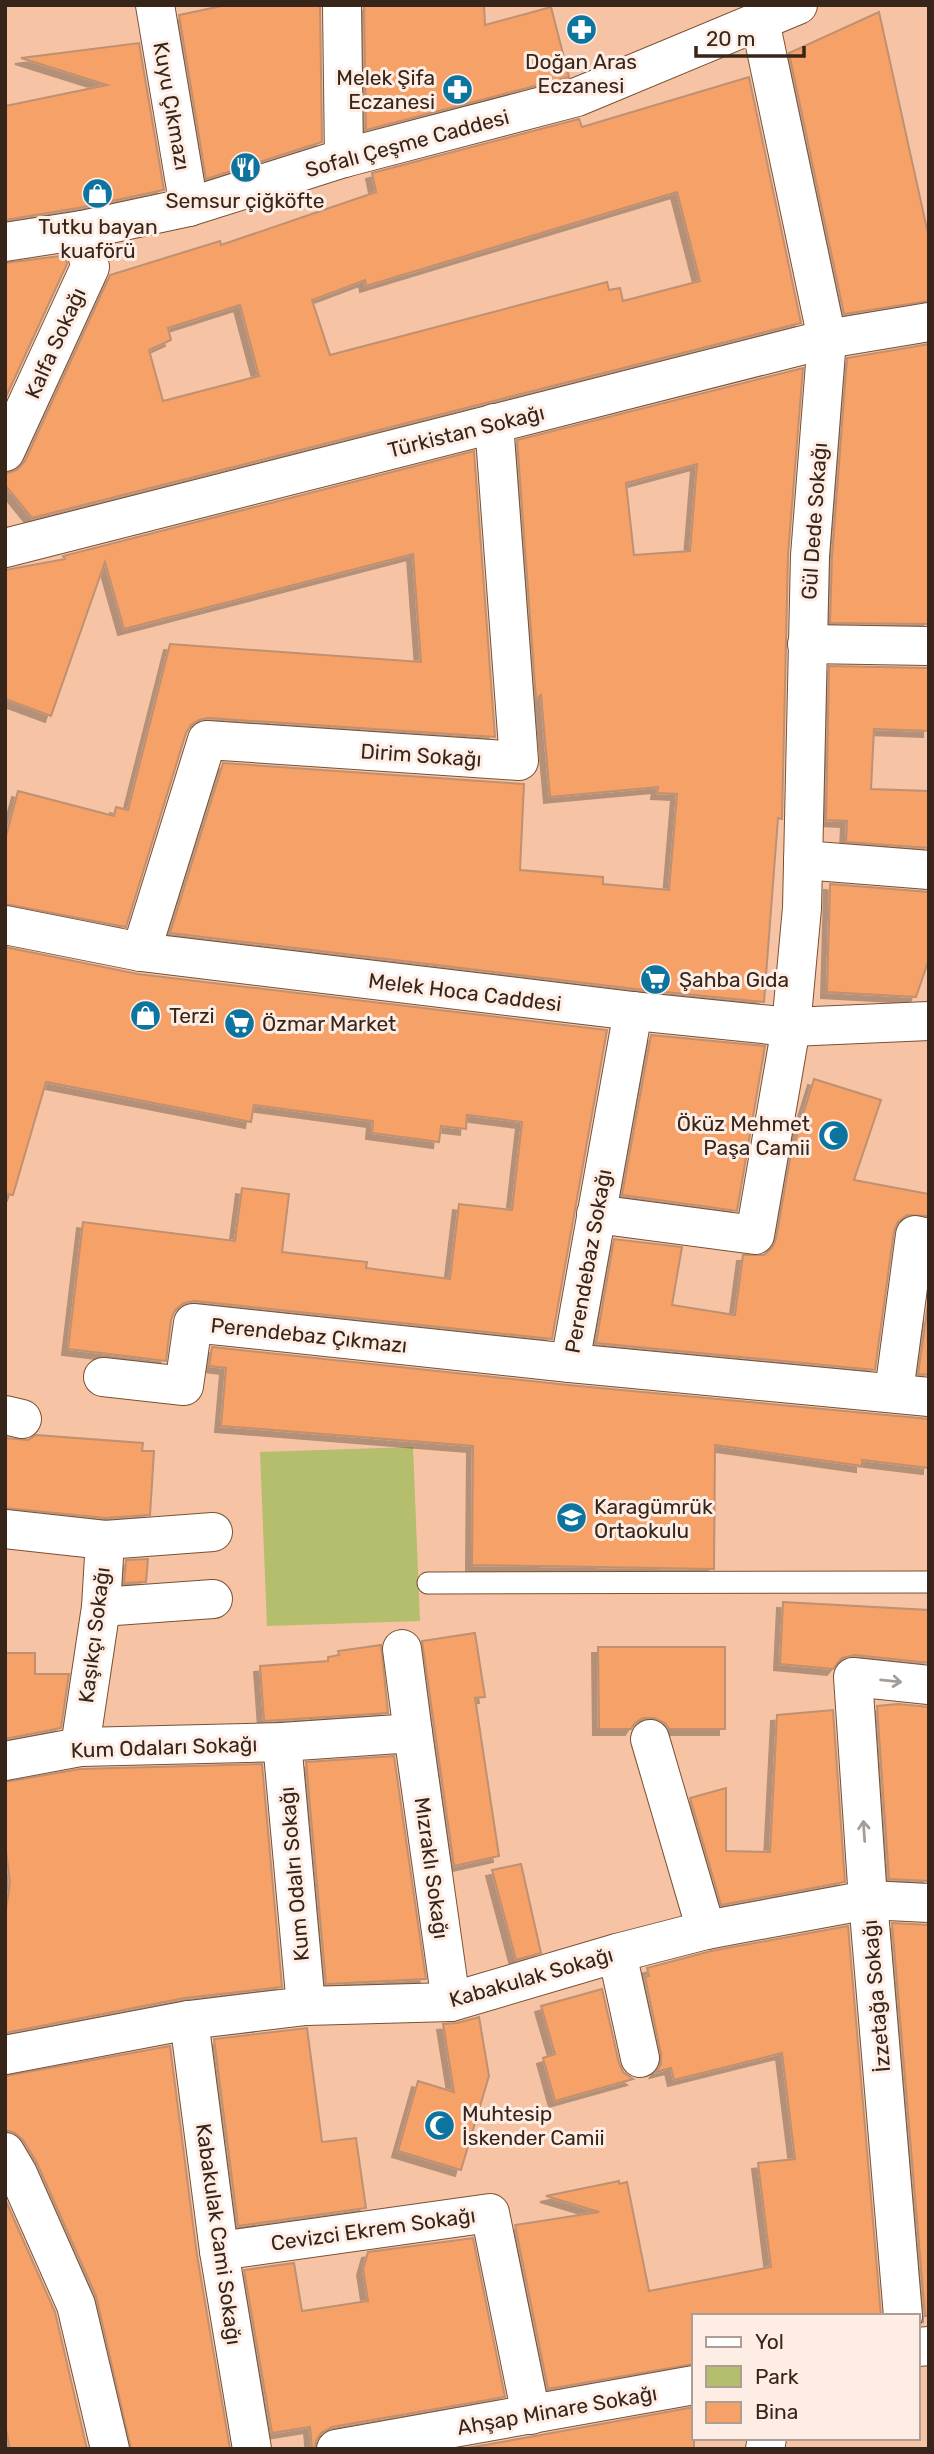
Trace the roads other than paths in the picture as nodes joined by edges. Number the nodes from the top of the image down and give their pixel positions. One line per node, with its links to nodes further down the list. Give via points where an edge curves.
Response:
1 (155, 5): 6 (street, Kuyu Çıkmazı)
2 (342, 5): 5 (street)
3 (798, 5): 4 (street, Sofalı Çeşme Caddesi)
4 (760, 22): 5 (street, Sofalı Çeşme Caddesi, via 578,97); 10 (street, Gül Dede Sokağı)
5 (344, 158): 6 (street, Sofalı Çeşme Caddesi)
6 (188, 206): 7 (street, Sofalı Çeşme Caddesi)
7 (82, 230): 8 (street, Sofalı Çeşme Caddesi); 12 (street, Kalfa Sokağı, via 90,267)
8 (5, 243)
9 (929, 321): 10 (street, Türkistan Sokağı)
10 (827, 339): 11 (street, Türkistan Sokağı); 14 (street, Gül Dede Sokağı)
11 (494, 424): 13 (street, Türkistan Sokağı); 19 (street, Dirim Sokağı, via 519,761 207,740)
12 (5, 452)
13 (5, 548)
14 (807, 644): 15 (street); 16 (street, Gül Dede Sokağı)
15 (929, 646)
16 (803, 860): 17 (street); 22 (street, Gül Dede Sokağı)
17 (929, 870)
18 (5, 925): 19 (street, Melek Hoca Caddesi)
19 (141, 952): 20 (street, Melek Hoca Caddesi)
20 (633, 1011): 22 (street, Melek Hoca Caddesi); 23 (street, Perendebaz Sokağı)
21 (929, 1021): 22 (street, Melek Hoca Caddesi)
22 (791, 1027): 23 (street, Gül Dede Sokağı, via 755,1235)
23 (596, 1213): 25 (street, Perendebaz Sokağı)
24 (929, 1238): 27 (street, via 915,1235)
25 (570, 1363): 26 (street, Perendebaz Çıkmazı, via 194,1323 184,1385); 27 (street, Perendebaz Sokağı)
26 (103, 1377)
27 (911, 1395)
28 (5, 1530): 30 (street, Kaşıkçı Sokağı)
29 (213, 1532): 30 (street)
30 (105, 1540): 34 (street, Kaşıkçı Sokağı)
31 (929, 1582): 32 (lane)
32 (428, 1583)
33 (213, 1599): 34 (street)
34 (101, 1607): 40 (street, Kaşıkçı Sokağı)
35 (402, 1648): 37 (street, Mızraklı Sokağı)
36 (929, 1685): 42 (street, İzzetağa Sokağı, one-way to 36, via 853,1677)
37 (413, 1733): 39 (street); 46 (street, Mızraklı Sokağı)
38 (650, 1739): 44 (street)
39 (282, 1742): 40 (street, Kum Odaları Sokağı); 47 (street, Kum Odalrı Sokağı)
40 (80, 1747): 41 (street, Kum Odaları Sokağı)
41 (5, 1761)
42 (868, 1899): 43 (street, Kabakulak Sokağı); 44 (street, Kabakulak Sokağı); 53 (street, İzzetağa Sokağı)
43 (929, 1903)
44 (706, 1930): 45 (street, Kabakulak Sokağı)
45 (617, 1953): 46 (street, Kabakulak Sokağı); 50 (street)
46 (451, 2002): 47 (street, Kabakulak Sokağı)
47 (306, 2006): 48 (street, Kabakulak Sokağı)
48 (189, 2020): 49 (street, Kabakulak Sokağı); 52 (street, Kabakulak Cami Sokağı)
49 (5, 2056)
50 (640, 2057)
51 (5, 2152): 57 (street, via 76,2305)
52 (219, 2251): 55 (street, Cevizci Ekrem Sokağı, via 490,2213); 58 (street, Kabakulak Cami Sokağı)
53 (904, 2314)
54 (692, 2385): 55 (street, Ahşap Minare Sokağı)
55 (531, 2415): 56 (street, Ahşap Minare Sokağı)
56 (487, 2436): 59 (street, Ahşap Minare Sokağı)
57 (110, 2449)
58 (253, 2449)
59 (336, 2449)

